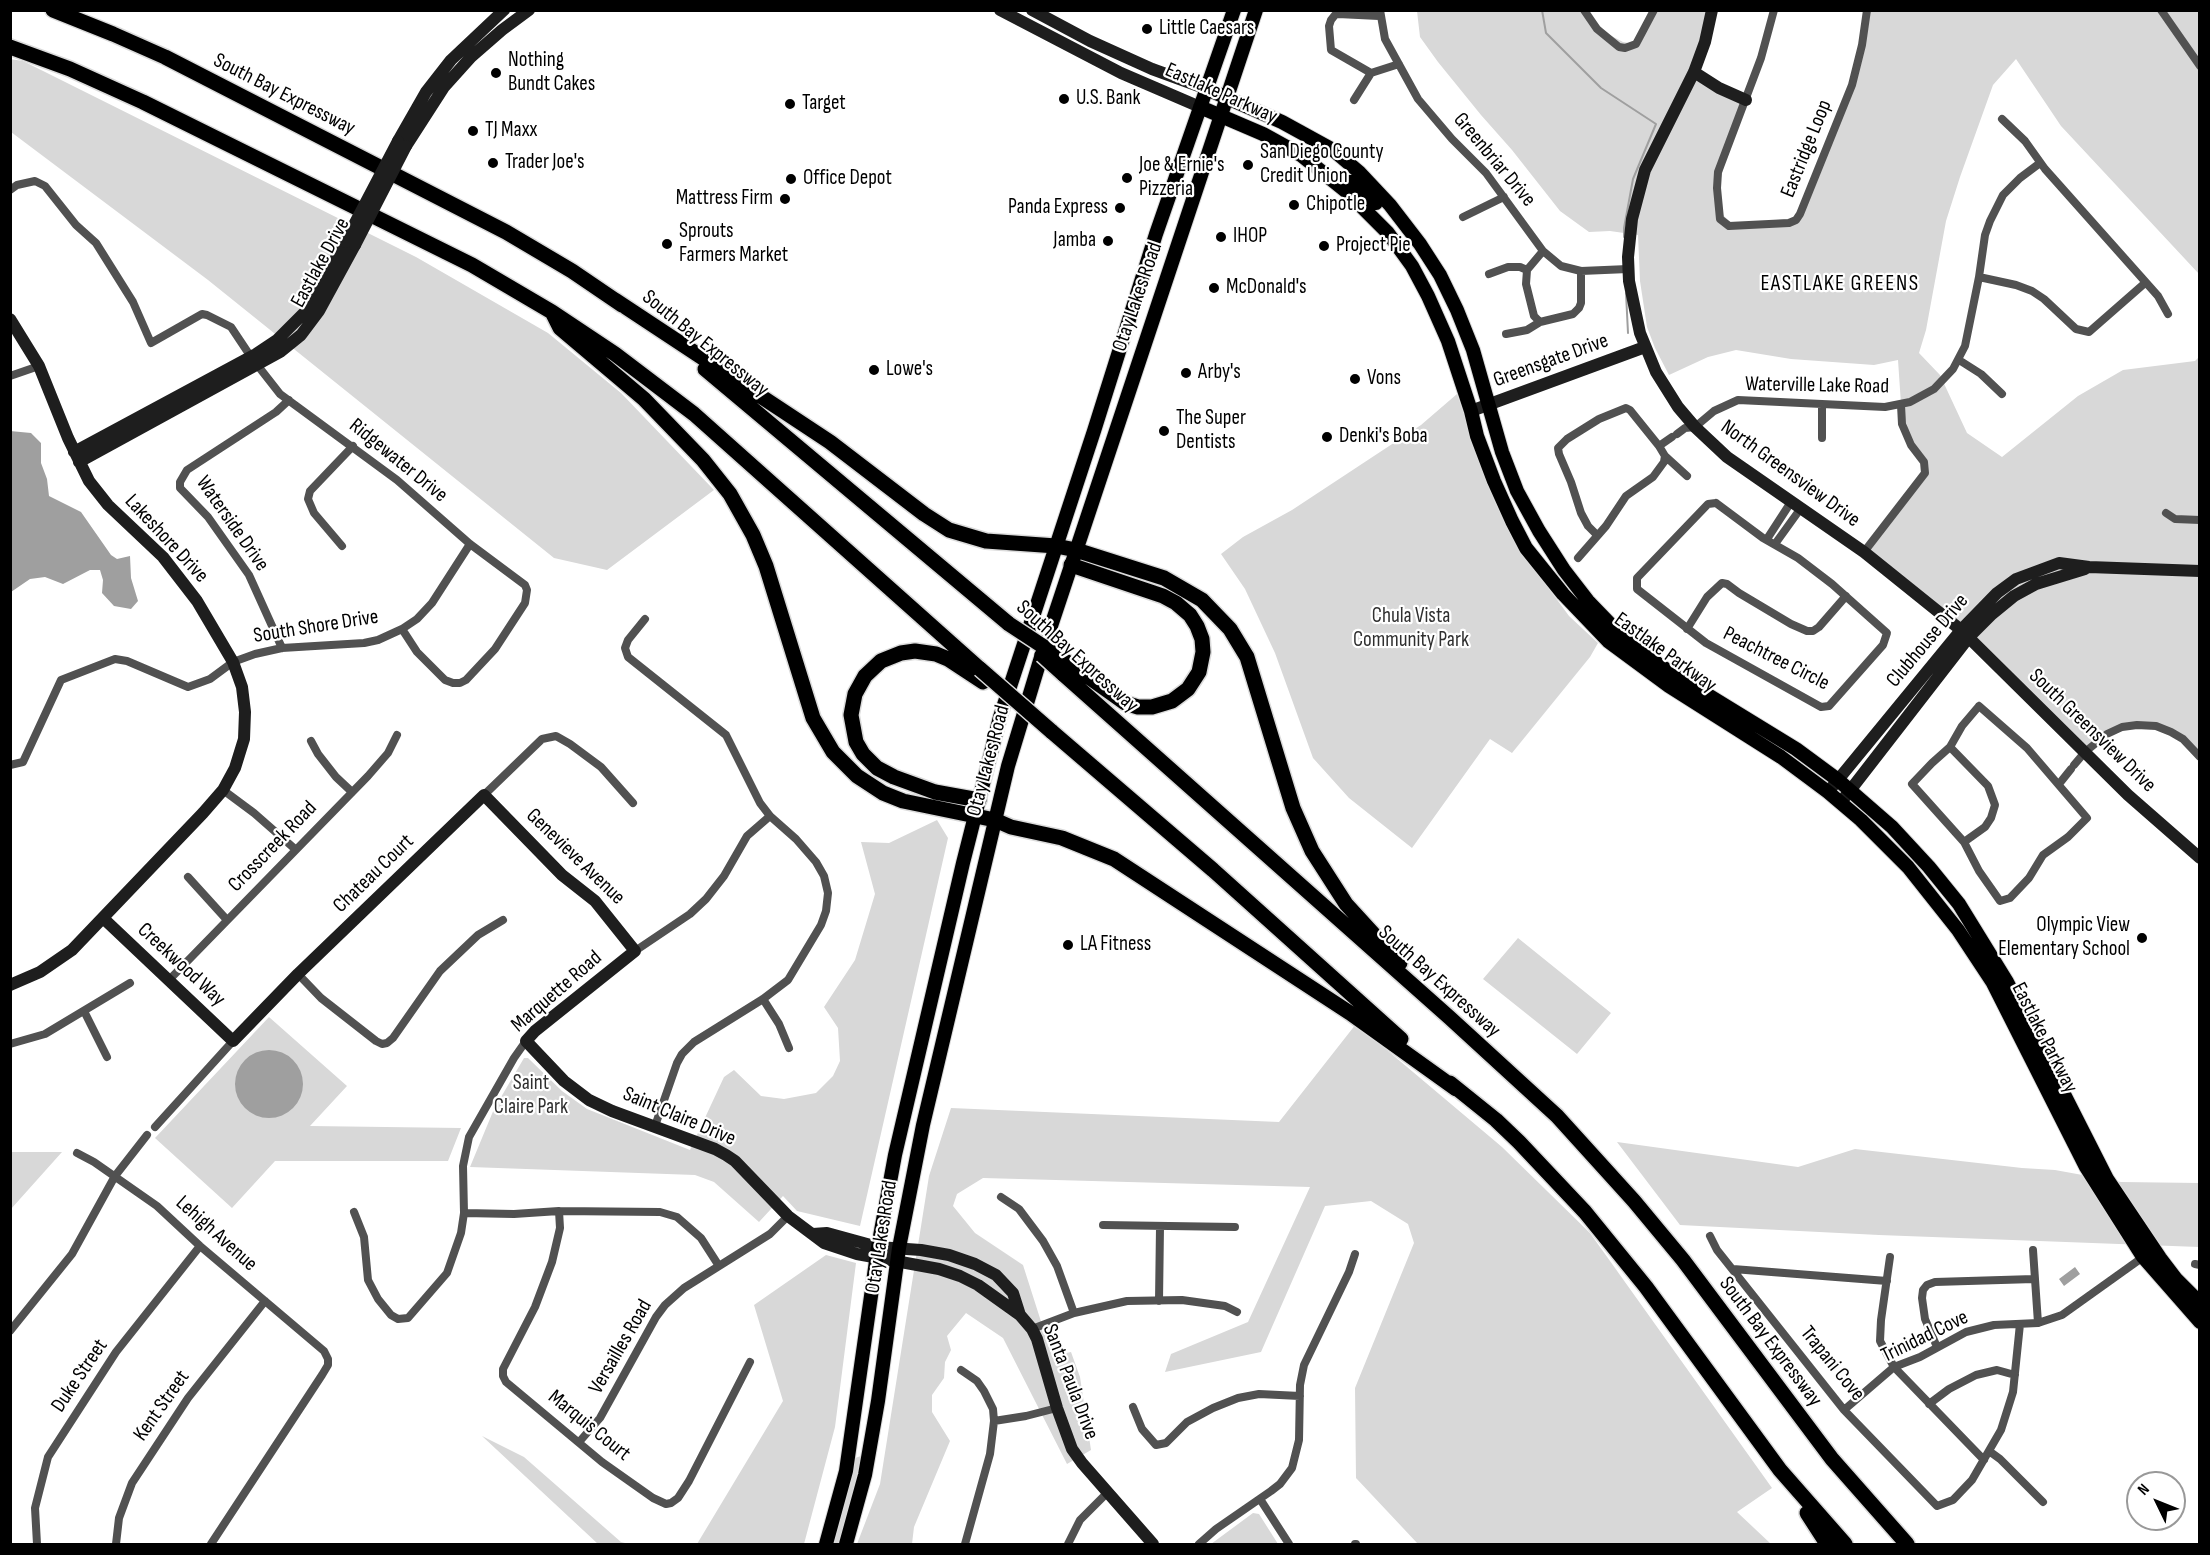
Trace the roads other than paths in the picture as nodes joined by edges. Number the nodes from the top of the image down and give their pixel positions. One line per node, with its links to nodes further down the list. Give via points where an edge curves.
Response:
1 (53, 10): 42 (highway, South Bay Expressway, via 165,57 498,228)
2 (504, 10): 28 (street, Eastlake Drive, via 451,60 426,93)
3 (529, 10): 28 (street, Eastlake Drive, via 471,57)
4 (1000, 10): 25 (street, Eastlake Parkway, via 1120,74)
5 (1032, 10): 21 (street, Eastlake Parkway, via 1111,51)
6 (1234, 10): 21 (main road, Otay Lakes Road)
7 (1256, 10): 22 (main road, Otay Lakes Road)
8 (1584, 10): 9 (street, via 1597,29 1625,48 1636,44)
9 (1654, 10)
10 (1712, 10): 20 (street, North Greensview Drive)
11 (1774, 10): 24 (street, Eastridge Loop)
12 (1868, 10): 24 (street, Eastridge Loop, via 1852,84 1800,214 1789,223 1729,226 1720,219 1718,172)
13 (2161, 10): 18 (street)
14 (1338, 12): 15 (street); 19 (street, via 1329,26 1331,50)
15 (1379, 13): 17 (street, Greenbriar Drive, via 1385,39)
16 (10, 47): 43 (highway, via 143,102 472,266)
17 (1399, 64): 19 (street); 32 (street, Greenbriar Drive, via 1418,99)
18 (2199, 66)
19 (1371, 72): 23 (street)
20 (1695, 72): 24 (street); 36 (street, North Greensview Drive, via 1645,170 1632,219)
21 (1207, 89): 22 (main road, Eastlake Parkway); 25 (main road, Otay Lakes Road)
22 (1227, 98): 26 (main road, Otay Lakes Road); 35 (main road, Eastlake Parkway, via 1333,150 1390,205)
23 (1354, 100)
24 (1746, 100)
25 (1200, 107): 26 (main road, Eastlake Parkway); 74 (main road, Otay Lakes Road)
26 (1222, 116): 30 (main road, Eastlake Parkway, via 1301,155); 75 (main road, Otay Lakes Road)
27 (2002, 119): 29 (street, via 2025,141)
28 (402, 143): 50 (street, Eastlake Drive, bridge, via 350,244 319,291 300,319)
29 (2040, 163): 40 (street, Waterville Lake Road, via 2009,189 1996,206 1985,235); 41 (street)
30 (1340, 186): 35 (main road, via 1349,181 1357,184); 58 (main road, Eastlake Parkway, via 1388,233 1412,266 1448,341)
31 (10, 190): 50 (street, Ridgewater Drive, via 34,181 45,186 75,225 96,243 133,302 151,343 202,314 235,330)
32 (1504, 197): 33 (street); 34 (street, Greenbriar Drive)
33 (1463, 217)
34 (1543, 251): 37 (street); 38 (street, Greenbriar Drive, via 1561,266)
35 (1426, 254): 56 (main road, Eastlake Parkway, via 1457,310)
36 (1629, 269): 38 (street, Greenbriar Drive); 48 (street, North Greensview Drive)
37 (1527, 270): 39 (street, via 1508,267); 46 (street, via 1530,301)
38 (1581, 271): 46 (street, via 1579,308 1563,317)
39 (1490, 274)
40 (1979, 277): 41 (street, via 2032,291 2076,329 2089,332); 49 (street, Waterville Lake Road)
41 (2145, 283): 44 (street)
42 (615, 300): 74 (highway, via 830,442 940,525 986,541); 89 (highway, South Bay Expressway, bridge)
43 (552, 312): 90 (highway, via 711,428); 108 (highway, via 560,328 644,399 692,447 737,505 766,566 810,709 833,752 857,776 893,797)
44 (2168, 314)
45 (10, 319): 51 (street, Lakeshore Drive)
46 (1540, 322): 47 (street, via 1527,330)
47 (1506, 334)
48 (1645, 347): 56 (street, Greensgate Drive); 59 (street, North Greensview Drive, via 1656,372)
49 (1959, 360): 53 (street); 57 (street, Waterville Lake Road, via 1934,389)
50 (254, 362): 54 (street, Ridgewater Drive); 64 (street, Eastlake Drive)
51 (39, 366): 52 (street); 64 (street, Lakeshore Drive)
52 (10, 376)
53 (2002, 394)
54 (289, 400): 61 (street, Ridgewater Drive); 86 (street, Waterside Drive, via 187,470 180,482 180,488 208,517 247,572)
55 (1822, 404): 57 (street, Waterville Lake Road); 59 (street, Waterville Lake Road, via 1738,400 1714,411); 60 (street)
56 (1489, 405): 58 (street, Greensgate Drive); 87 (main road, Eastlake Parkway, via 1517,491 1539,531 1588,601)
57 (1901, 405): 76 (street, via 1902,424 1924,462 1925,473)
58 (1471, 411): 85 (main road, Eastlake Parkway, via 1494,481 1526,548)
59 (1695, 428): 62 (street, via 1685,428); 66 (street, North Greensview Drive, via 1727,457)
60 (1822, 438)
61 (353, 446): 71 (street, Ridgewater Drive); 73 (street, via 310,491 308,499 314,513)
62 (1659, 446): 63 (street); 69 (street, via 1626,408 1599,419 1558,447 1581,513)
63 (1665, 456): 65 (street); 69 (street, via 1653,477 1626,496)
64 (77, 457): 88 (street, Lakeshore Drive, via 108,505 177,573)
65 (1687, 476)
66 (1796, 505): 70 (street); 72 (street); 76 (street, North Greensview Drive)
67 (2166, 513): 68 (street, via 2175,519)
68 (2199, 520)
69 (1597, 535): 77 (street)
70 (1767, 539): 72 (street); 83 (street, Peachtree Circle, via 1716,503 1708,504 1637,579 1637,589)
71 (470, 544): 82 (street, South Shore Drive, via 432,603); 82 (street, Ridgewater Drive, via 525,585 525,603 495,649 466,680 453,683 417,652)
72 (1775, 544): 80 (street)
73 (342, 546)
74 (1056, 546): 75 (highway); 104 (main road, Otay Lakes Road, via 1000,717)
75 (1076, 550): 78 (main road, Otay Lakes Road); 124 (highway, via 1173,581 1224,621 1251,667 1293,808 1319,865 1356,916)
76 (1864, 552): 84 (street, North Greensview Drive)
77 (1578, 558)
78 (1071, 565): 89 (highway, via 1176,603 1197,626 1203,652 1199,672 1188,689 1172,701 1152,707 1125,703); 109 (main road, Otay Lakes Road, via 1033,679)
79 (2199, 572): 84 (street, Clubhouse Drive, via 2089,567 2014,596)
80 (1846, 596): 83 (street, via 1813,632 1791,624 1722,583 1707,597); 83 (street, Peachtree Circle, via 1887,633 1883,645 1829,706 1821,707)
81 (645, 619): 107 (street, via 627,640 628,657 722,730)
82 (402, 629): 86 (street, South Shore Drive, via 364,643)
83 (1687, 629)
84 (1965, 633): 94 (street, South Greensview Drive); 97 (street, Clubhouse Drive); 100 (street, Clubhouse Drive)
85 (1608, 641): 87 (main road, via 1615,640 1632,651); 102 (main road, Eastlake Parkway)
86 (282, 648): 88 (street, South Shore Drive)
87 (1641, 650): 97 (main road, Eastlake Parkway, via 1659,665 1796,748)
88 (233, 662): 96 (street, South Shore Drive, via 210,679 188,687 115,659 61,680 23,762); 99 (street, Lakeshore Drive, via 242,687 244,739)
89 (1068, 670): 124 (highway, South Bay Expressway, via 1163,762)
90 (982, 675): 104 (highway, via 936,654 901,653 881,661 865,675 855,694 851,715 856,742 877,768 935,792); 130 (highway, bridge, via 1213,870)
91 (397, 735): 101 (street, Crosscreek Road, via 388,753)
92 (311, 741): 101 (street, via 336,777)
93 (1950, 747): 98 (street, via 1979,706 2027,748); 110 (street, via 1988,786 1995,805 1985,827); 110 (street, via 1912,784)
94 (2085, 752): 95 (street, via 2113,730 2147,725 2176,735); 98 (street); 112 (street, South Greensview Drive)
95 (2199, 757)
96 (10, 765)
97 (1839, 780): 100 (main road, Eastlake Parkway); 102 (street, Clubhouse Drive)
98 (2059, 784): 110 (street, via 2087,818 2043,855 2010,898 2001,901)
99 (223, 790): 111 (street); 114 (street, Lakeshore Drive)
100 (1850, 790): 105 (street, Clubhouse Drive); 131 (main road, Eastlake Parkway, via 1892,827 1959,904 2007,982)
101 (352, 792): 111 (street, Crosscreek Road)
102 (1828, 792): 105 (main road, Eastlake Parkway)
103 (484, 795): 106 (street, Chateau Court, via 542,739 555,736 601,767); 117 (street, Genevieve Avenue, via 562,875 595,901); 118 (street, Chateau Court)
104 (979, 800): 108 (main road, Otay Lakes Road)
105 (1840, 802): 131 (main road, Eastlake Parkway, via 1908,867 1958,930)
106 (633, 803)
107 (770, 816): 117 (street, Marquette Road, via 747,836 704,901); 122 (street, via 816,862 824,876 828,899 821,925 793,972)
108 (975, 817): 109 (highway); 149 (main road, Otay Lakes Road, via 895,1155)
109 (996, 820): 130 (highway, via 1075,843 1126,866 1350,1013); 147 (main road, Otay Lakes Road, via 935,1069)
110 (1964, 842)
111 (295, 849): 115 (street, Crosscreek Road)
112 (2199, 858)
113 (189, 877): 115 (street)
114 (103, 918): 119 (street, Creekwood Way); 121 (street, Lakeshore Drive, via 62,958)
115 (227, 920): 119 (street, Crosscreek Road)
116 (503, 920): 118 (street, via 478,935 440,971 387,1043 376,1041 321,998)
117 (635, 951): 126 (street, Marquette Road)
118 (298, 974): 125 (street, Chateau Court)
119 (169, 980): 125 (street, Creekwood Way)
120 (130, 983): 123 (street)
121 (10, 985)
122 (763, 999): 128 (street); 132 (street, via 694,1042 682,1054)
123 (84, 1011): 127 (street, via 45,1034); 129 (street)
124 (1450, 1018): 187 (highway, South Bay Expressway, via 1557,1116 1634,1201)
125 (233, 1041): 133 (street, Chateau Court)
126 (526, 1041): 132 (street, Saint Claire Drive, via 564,1081 589,1100); 140 (street, Marquette Road, via 469,1137 463,1166)
127 (10, 1044)
128 (789, 1048)
129 (107, 1057)
130 (1456, 1089): 183 (highway, via 1496,1120 1585,1212 1646,1287)
131 (2054, 1089): 150 (main road, Eastlake Parkway)
132 (655, 1126): 141 (street, Saint Claire Drive, via 726,1155)
133 (155, 1127)
134 (147, 1135): 136 (street)
135 (77, 1153): 136 (street, Lehigh Avenue)
136 (115, 1176): 146 (street, Lehigh Avenue, via 158,1206); 168 (street, via 80,1242)
137 (1001, 1197): 161 (street, via 1019,1209 1043,1241)
138 (559, 1210): 140 (street); 154 (street, via 653,1211 677,1217 701,1238); 180 (street, Marquis Court, via 560,1228 552,1262 536,1307 502,1373 506,1382)
139 (354, 1212): 140 (street, Marquette Road, via 364,1237 368,1280 391,1315 402,1319 410,1317 447,1273)
140 (464, 1214)
141 (788, 1216): 149 (street, Saint Claire Drive, via 813,1234 827,1233); 154 (street, Versailles Road, via 770,1234)
142 (1103, 1226): 143 (street)
143 (1160, 1227): 144 (street); 159 (street)
144 (1235, 1227)
145 (1710, 1236): 155 (street, Trapani Cove)
146 (200, 1246): 158 (street, Lehigh Avenue); 188 (street, Duke Street, via 116,1352 48,1457 35,1508)
147 (899, 1248): 149 (street, Santa Paula Drive); 153 (main road, Otay Lakes Road); 163 (street, Santa Paula Drive, via 949,1255 996,1275 1013,1293)
148 (2033, 1250): 156 (street)
149 (878, 1252): 153 (street, Santa Paula Drive); 191 (main road, Otay Lakes Road, via 846,1471)
150 (2148, 1253): 160 (main road, Eastlake Parkway); 164 (street, Trinidad Cove, via 2062,1315); 165 (main road, Eastlake Parkway)
151 (1355, 1254): 174 (street, via 1304,1365)
152 (1890, 1257): 157 (street)
153 (898, 1262): 163 (street, Santa Paula Drive, via 960,1276 978,1284); 192 (main road, Otay Lakes Road, via 865,1475)
154 (719, 1266): 180 (street, Versailles Road, via 684,1287 664,1305 600,1418)
155 (1733, 1269): 157 (street); 178 (street, Trapani Cove)
156 (2034, 1279): 164 (street); 169 (street, via 1927,1285 1922,1298 1925,1319)
157 (1887, 1281): 171 (street, via 1880,1341)
158 (265, 1301): 189 (street, Kent Street, via 188,1398 132,1483 121,1507); 190 (street, Lehigh Avenue, via 324,1351 328,1365)
159 (1159, 1301): 161 (street, via 1126,1301); 162 (street, via 1193,1301)
160 (2199, 1303)
161 (1074, 1312): 167 (street)
162 (1237, 1312)
163 (1020, 1315): 167 (street, Santa Paula Drive)
164 (2038, 1323): 166 (street, Trinidad Cove)
165 (2199, 1323)
166 (2020, 1324): 169 (street, Trinidad Cove, via 1966,1332); 173 (street)
167 (1032, 1329): 177 (street, Santa Paula Drive)
168 (10, 1332)
169 (1937, 1347): 171 (street, Trinidad Cove)
170 (750, 1362): 180 (street, Marquis Court, via 688,1481 671,1503 652,1498)
171 (1894, 1367): 175 (street); 178 (street, Trinidad Cove)
172 (961, 1370): 179 (street, via 984,1390)
173 (2015, 1376): 175 (street, via 1997,1370 1976,1375); 181 (street, via 2001,1430)
174 (1300, 1396): 176 (street, via 1259,1394 1238,1398 1187,1422 1166,1443 1156,1445 1142,1429); 185 (street, via 1299,1440 1292,1468 1280,1484)
175 (1929, 1404): 182 (street)
176 (1133, 1407)
177 (1057, 1408): 179 (street); 184 (street, Santa Paula Drive, via 1072,1449)
178 (1844, 1410): 182 (street, Trapani Cove, via 1937,1506 1953,1500)
179 (994, 1420): 193 (street, via 990,1454)
180 (580, 1441)
181 (1989, 1451): 182 (street); 186 (street)
182 (1984, 1460)
183 (1780, 1470): 198 (highway); 199 (highway)
184 (1108, 1492): 194 (street, via 1080,1520); 195 (street, Santa Paula Drive)
185 (1260, 1499): 196 (street); 197 (street)
186 (2043, 1502)
187 (1878, 1514): 200 (highway, South Bay Expressway); 201 (highway)
188 (37, 1545)
189 (116, 1545)
190 (211, 1545)
191 (826, 1545)
192 (846, 1545)
193 (965, 1545)
194 (1068, 1545)
195 (1153, 1545)
196 (1198, 1545)
197 (1289, 1545)
198 (1827, 1545)
199 (1845, 1545)
200 (1907, 1545)
201 (1915, 1545)

